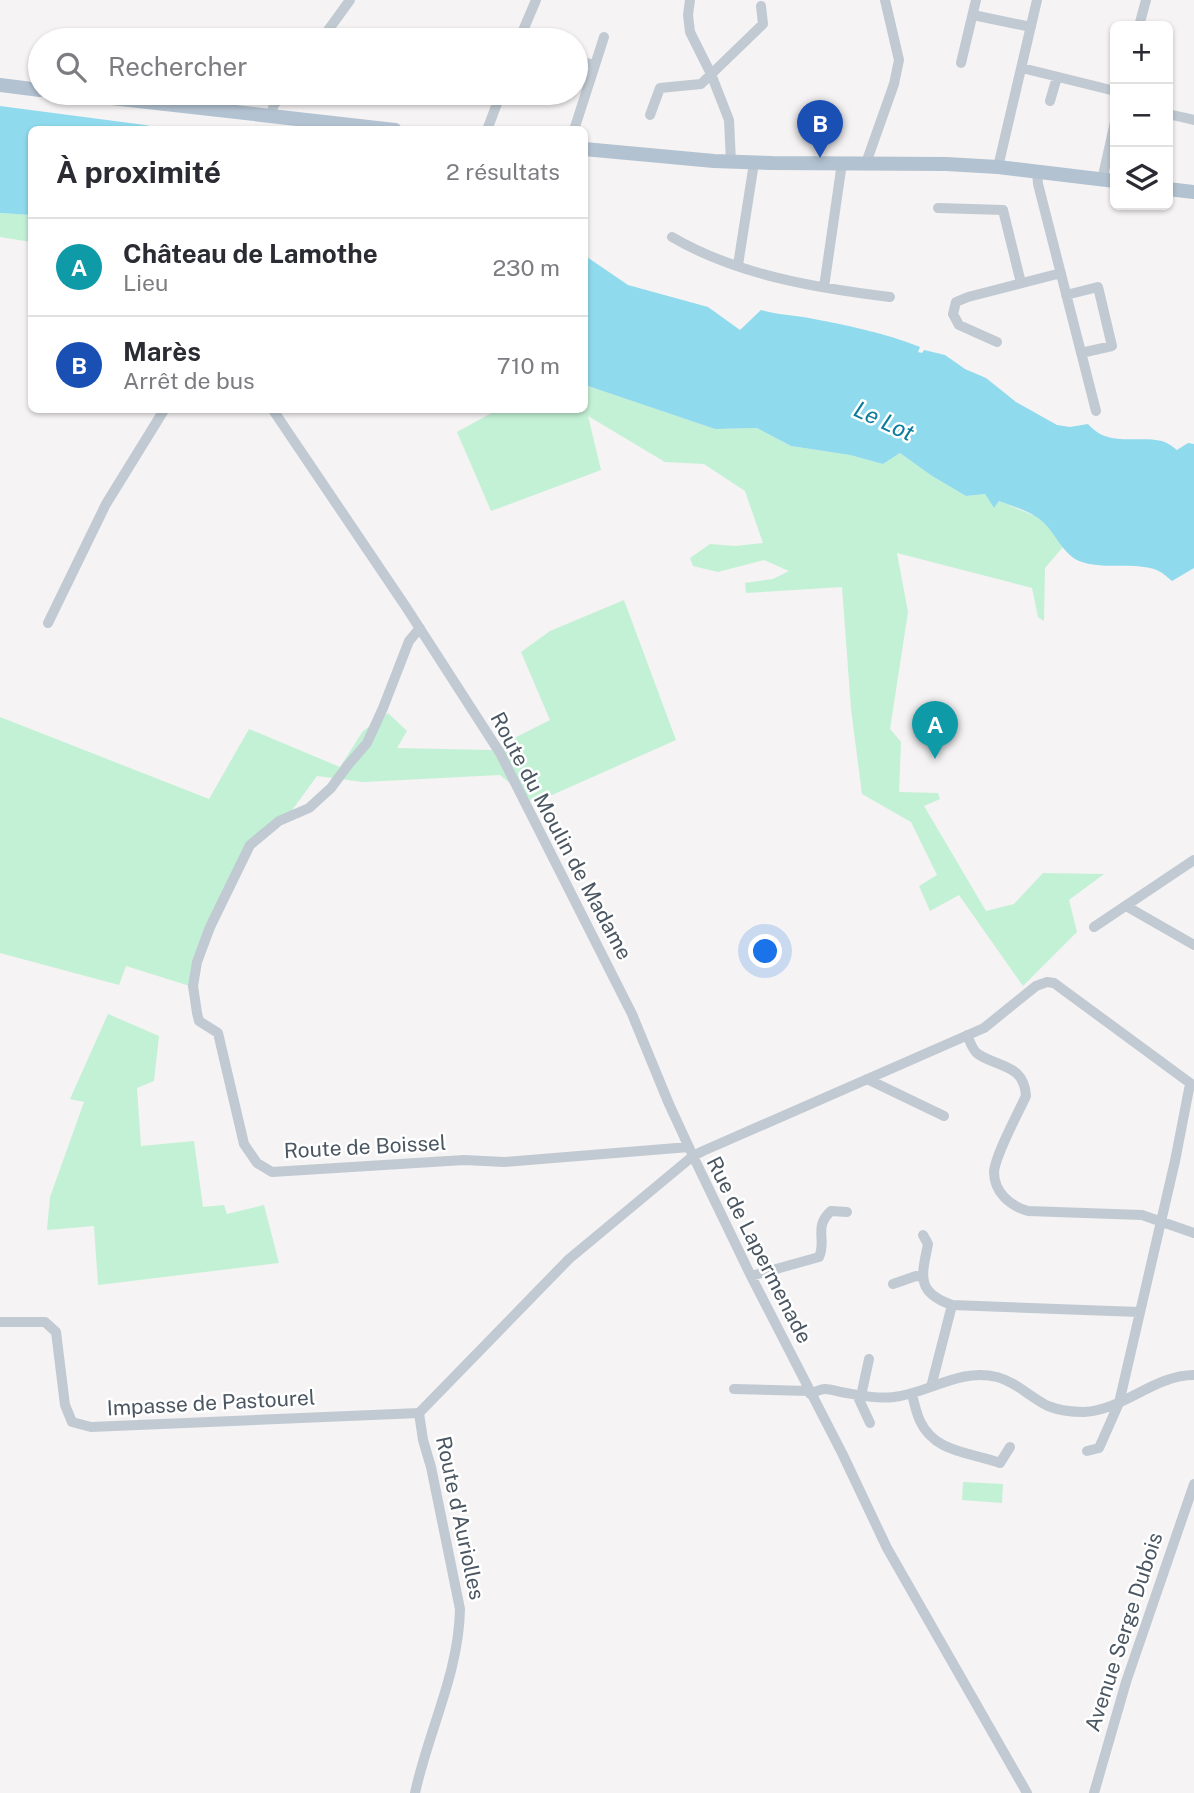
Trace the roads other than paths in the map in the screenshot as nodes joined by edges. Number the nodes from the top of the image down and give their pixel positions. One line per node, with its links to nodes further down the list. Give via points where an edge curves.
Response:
1 (351, 0): 12 (street)
2 (536, 0): 13 (street)
3 (690, 0): 19 (street, via 690,32)
4 (885, 0): 42 (street, via 900,60)
5 (976, 0): 9 (street)
6 (1037, 0): 11 (street)
7 (1146, 0): 10 (street)
8 (761, 6): 19 (street, via 763,24)
9 (973, 15): 11 (street); 16 (street)
10 (1140, 21)
11 (1031, 27): 18 (street)
12 (330, 28)
13 (524, 28)
14 (604, 37): 17 (street)
15 (588, 63): 17 (street)
16 (961, 64)
17 (594, 65): 21 (street)
18 (1022, 68): 20 (street); 43 (street)
19 (711, 74): 30 (street, via 701,84 660,88); 39 (street, via 729,120)
20 (1057, 77): 24 (street); 25 (street)
21 (588, 84)
22 (0, 85): 23 (main road)
23 (28, 88)
24 (1110, 91)
25 (1050, 102)
26 (168, 105): 32 (main road)
27 (274, 105): 32 (street)
28 (496, 105): 35 (street)
29 (582, 105): 36 (street)
30 (650, 115)
31 (1173, 115): 33 (street)
32 (270, 117): 34 (main road)
33 (1194, 120)
34 (357, 126)
35 (489, 126)
36 (575, 126)
37 (1112, 147): 45 (street)
38 (588, 149): 39 (main road)
39 (731, 162): 40 (main road)
40 (754, 163): 41 (main road); 50 (street)
41 (842, 163): 42 (main road); 53 (street)
42 (866, 163): 43 (main road)
43 (998, 167): 44 (main road)
44 (1037, 172): 45 (main road); 51 (street)
45 (1109, 180)
46 (1173, 190): 47 (main road)
47 (1194, 192)
48 (938, 208): 52 (street, via 1003,209)
49 (672, 237): 50 (street)
50 (738, 265): 53 (street)
51 (1060, 274): 52 (street); 54 (street)
52 (1021, 283): 56 (street, via 956,302 953,314 959,324)
53 (824, 287): 55 (street)
54 (1066, 295): 57 (street); 57 (street, via 1098,287 1112,346)
55 (890, 298)
56 (997, 342)
57 (1081, 353): 58 (street)
58 (1096, 411)
59 (162, 413): 61 (street, via 106,504)
60 (275, 413): 62 (street, Route du Moulin de Madame)
61 (48, 623)
62 (420, 628): 71 (street, Route du Moulin de Madame, via 500,753 632,1014); 71 (street, Route de Boissel, via 409,641 367,743 309,808 279,821 250,845 197,962 193,986 199,1021 218,1033 244,1144 257,1163 272,1172)
63 (1194, 860): 64 (street)
64 (1126, 906): 65 (street); 66 (street)
65 (1094, 927)
66 (1194, 946)
67 (967, 1035): 68 (street); 69 (street, via 984,1028 1036,986 1054,983); 73 (street, via 976,1053 1019,1074 1025,1085 1026,1096 994,1172 1004,1197 1028,1211 1142,1215)
68 (867, 1079): 70 (street); 71 (street, via 703,1151)
69 (1192, 1085): 73 (street)
70 (944, 1116)
71 (691, 1151): 76 (street, Rue de Lapermenade); 90 (street, Rue de Lapermenade, via 569,1259)
72 (848, 1212): 76 (street, via 831,1210 824,1217 819,1257)
73 (1161, 1221): 74 (street); 80 (street)
74 (1194, 1233)
75 (923, 1235): 77 (street, via 928,1244)
76 (751, 1276): 86 (street, Rue de Lapermenade)
77 (922, 1277): 78 (street); 79 (street, via 929,1292)
78 (892, 1284)
79 (952, 1305): 80 (street); 84 (street)
80 (1139, 1312): 89 (street)
81 (0, 1322): 90 (street, Impasse de Pastourel, via 46,1322 56,1332 65,1405 72,1422 91,1427)
82 (869, 1359): 88 (street)
83 (1194, 1375): 89 (street, via 1176,1377)
84 (931, 1387): 87 (street); 89 (street, via 978,1375 1010,1382 1049,1406 1066,1410 1101,1410)
85 (734, 1389): 86 (street)
86 (809, 1393): 88 (street, via 824,1389); 96 (street, Rue de Lapermenade, via 887,1548)
87 (912, 1394): 88 (street); 92 (street, via 920,1422 932,1439 946,1448 1000,1463)
88 (859, 1395): 91 (street)
89 (1119, 1403): 93 (street, via 1099,1448)
90 (419, 1413): 95 (street, Route d'Auriolles, via 460,1609 454,1660)
91 (870, 1423)
92 (1010, 1447)
93 (1087, 1451)
94 (1194, 1484): 97 (street, Avenue Serge Dubois, via 1126,1682)
95 (415, 1793)
96 (1027, 1793)
97 (1094, 1793)

